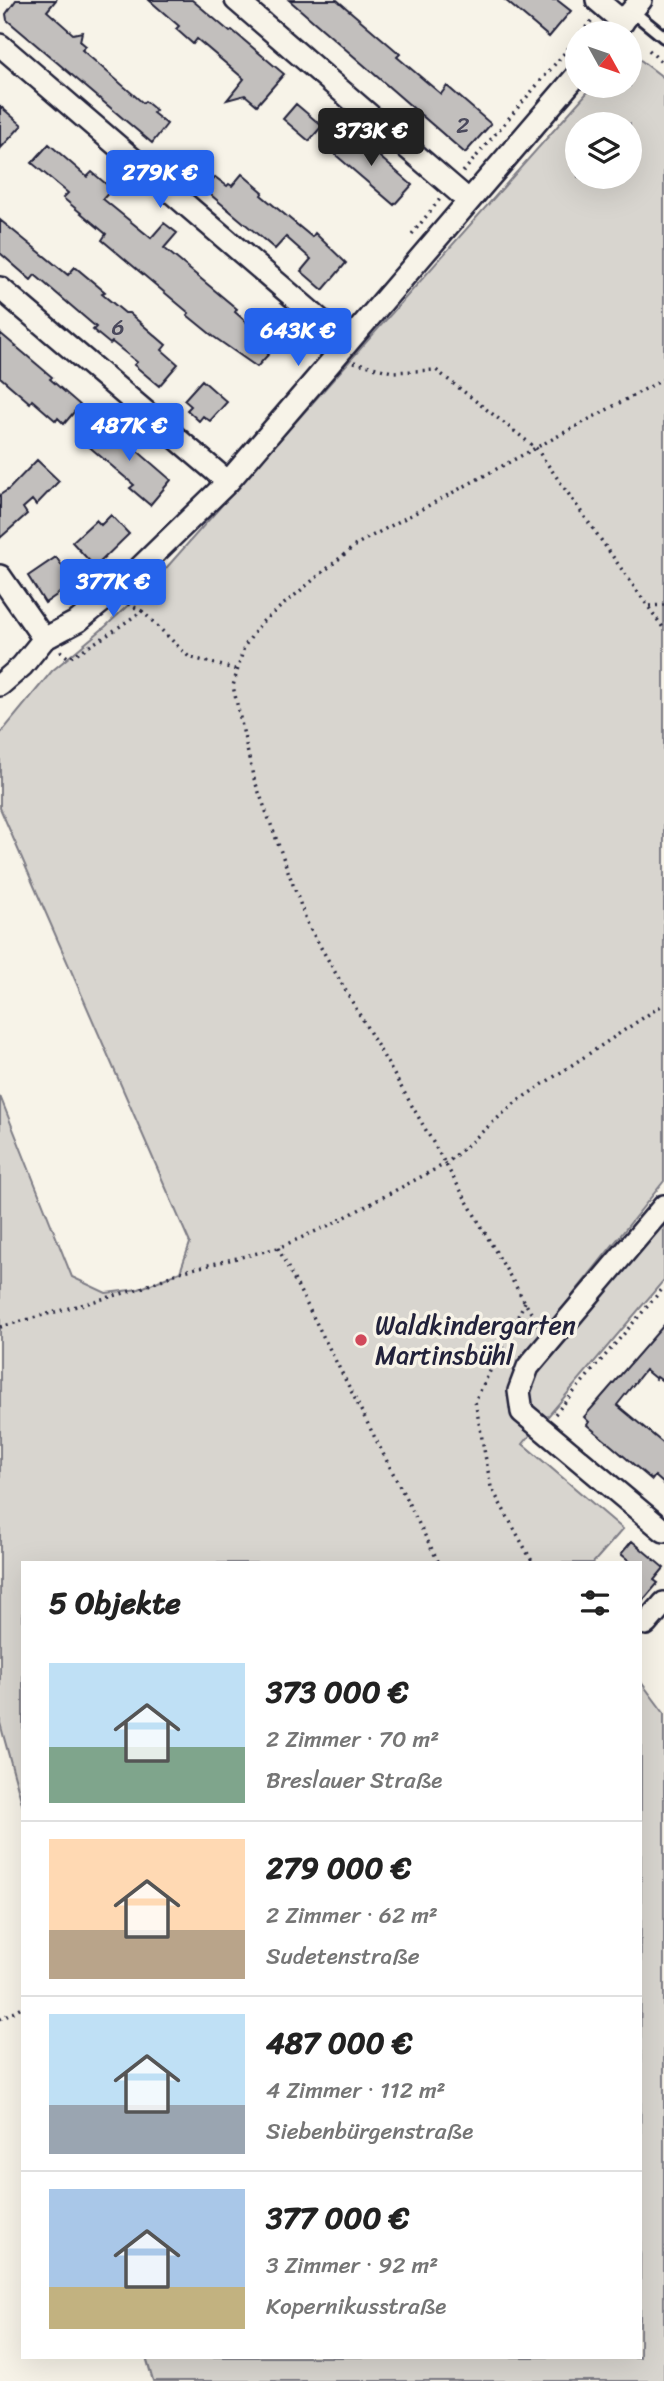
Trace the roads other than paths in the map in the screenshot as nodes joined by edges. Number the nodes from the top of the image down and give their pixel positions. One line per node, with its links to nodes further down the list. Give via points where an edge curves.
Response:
1 (236, 0): 7 (street)
2 (597, 0): 3 (street)
3 (627, 17): 4 (lane)
4 (664, 37)
5 (0, 45): 9 (street)
6 (565, 89): 7 (street)
7 (469, 201): 9 (street)
8 (0, 288): 10 (street)
9 (342, 349): 10 (street)
10 (228, 482): 12 (street, via 78,621)
11 (0, 576): 12 (street)
12 (44, 639): 13 (street)
13 (0, 685)
14 (664, 1206): 15 (street, via 527,1367 519,1391 522,1412)
15 (664, 1531)
16 (664, 1603): 17 (street)
17 (646, 1624)

